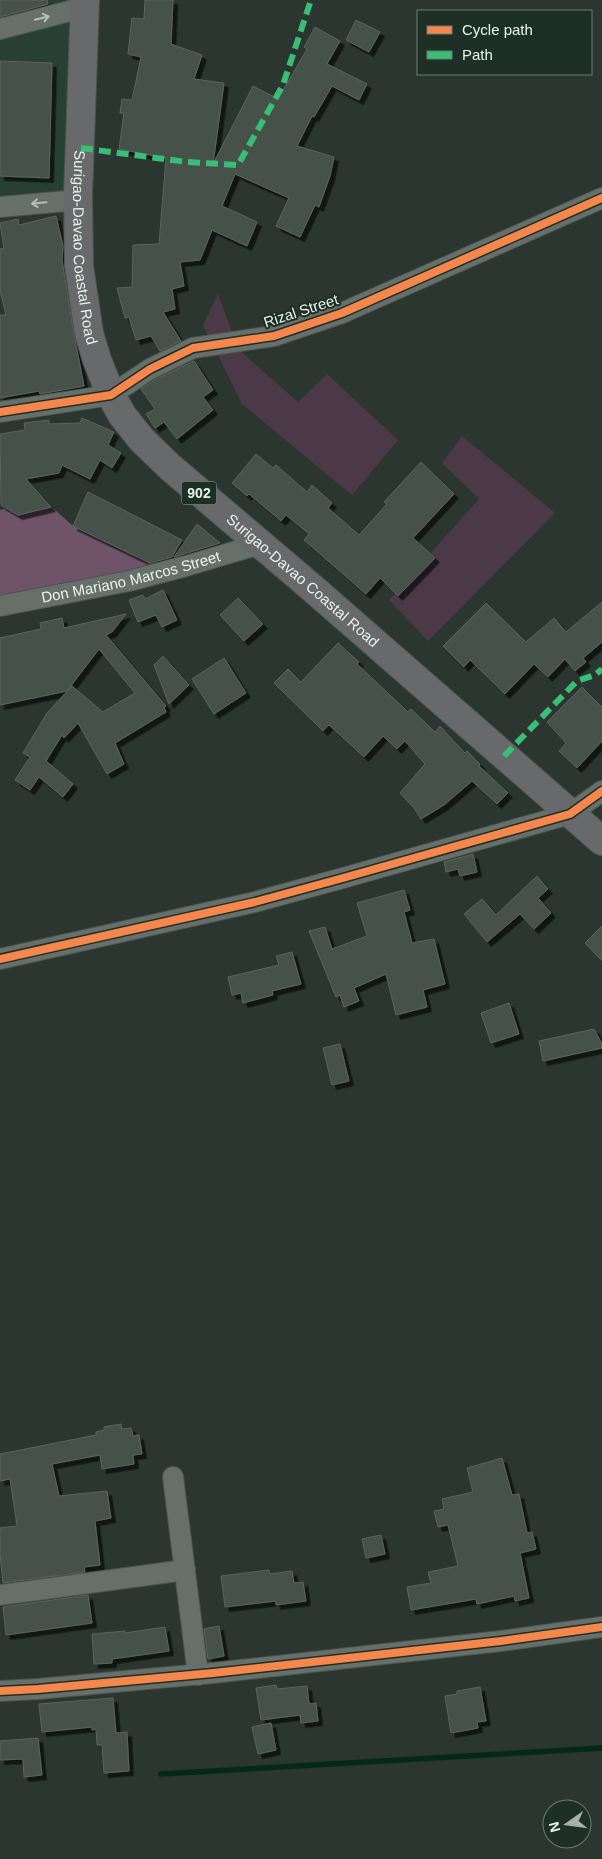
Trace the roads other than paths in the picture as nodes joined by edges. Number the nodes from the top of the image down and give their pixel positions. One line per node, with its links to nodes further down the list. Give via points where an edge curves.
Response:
1 (85, 4): 2 (street, one-way to 1); 4 (highway, Surigao-Davao Coastal Road / 902)
2 (0, 29)
3 (602, 198): 6 (street, Rizal Street, via 342,313 274,336 193,348 150,369)
4 (78, 200): 5 (street, one-way to 5); 6 (highway, Surigao-Davao Coastal Road / 902, via 79,266 84,307 97,360)
5 (0, 207)
6 (111, 395): 7 (street, Rizal Street); 8 (highway, Surigao-Davao Coastal Road / 902, via 122,415 147,446)
7 (0, 412)
8 (260, 544): 9 (street, Don Mariano Marcos Street, via 129,581); 11 (highway, Surigao-Davao Coastal Road / 902)
9 (0, 606)
10 (602, 791): 11 (street)
11 (570, 814): 12 (highway, Surigao-Davao Coastal Road / 902); 13 (street, via 255,902)
12 (602, 841)
13 (0, 959)
14 (173, 1477): 15 (street)
15 (185, 1570): 16 (street); 18 (street)
16 (0, 1596)
17 (602, 1627): 18 (street)
18 (198, 1675): 19 (street, via 38,1690)
19 (0, 1690)

